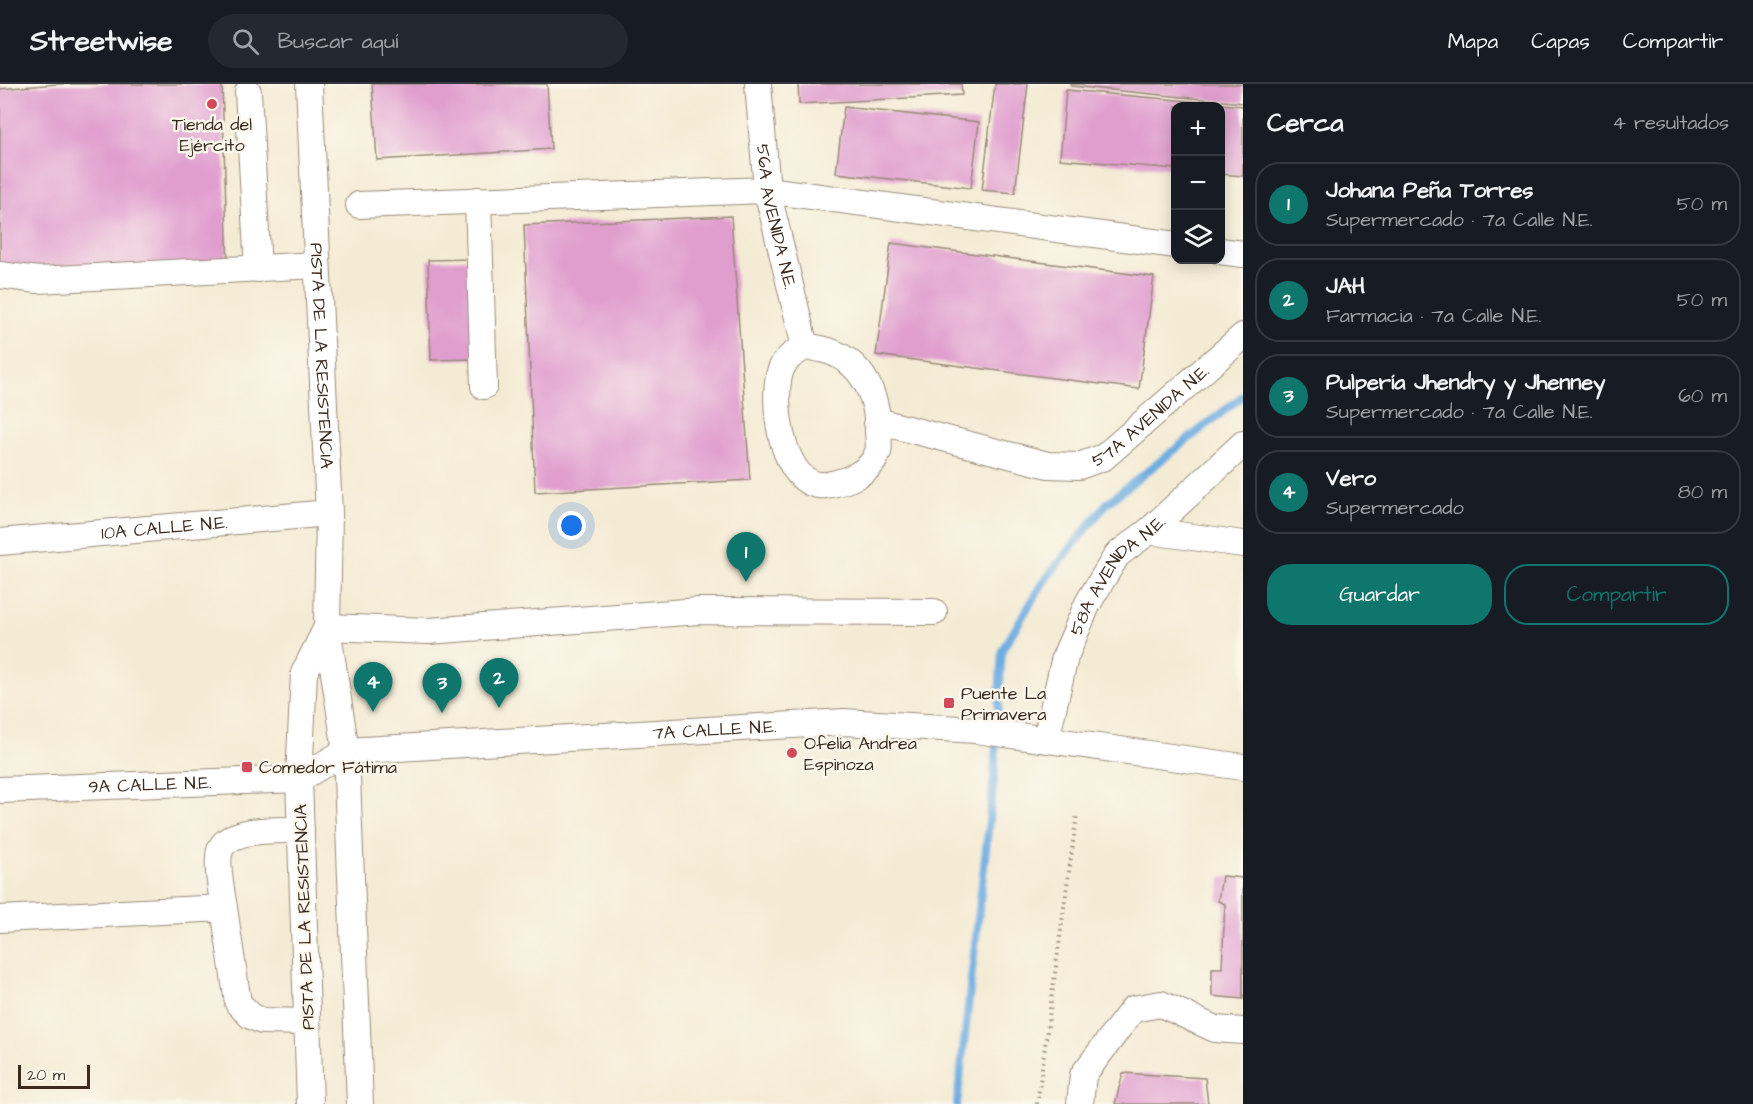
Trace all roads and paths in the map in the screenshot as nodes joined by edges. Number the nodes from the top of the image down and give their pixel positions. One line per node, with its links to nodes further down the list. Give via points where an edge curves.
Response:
1 (309, 84): 10 (street, PISTA DE LA RESISTENCIA)
2 (758, 84): 4 (street, 56A AVENIDA N.E.)
3 (248, 92): 11 (street)
4 (767, 190): 5 (street); 7 (street); 14 (street, 56A AVENIDA N.E.)
5 (478, 200): 6 (street); 15 (street)
6 (359, 205)
7 (1171, 244)
8 (1225, 252): 9 (street)
9 (1243, 254)
10 (317, 265): 11 (street); 18 (street, PISTA DE LA RESISTENCIA)
11 (258, 269): 12 (street, via 38,280)
12 (0, 275)
13 (1243, 336): 16 (street, 57A AVENIDA N.E., via 1104,457 1079,466 1048,465)
14 (805, 347): 16 (street, via 825,348 846,358 864,377); 16 (street, via 788,357 780,372 778,392 781,430 789,460 798,475 808,483 824,485 856,476 879,451)
15 (484, 386)
16 (877, 421)
17 (1240, 450): 19 (street, 58A AVENIDA N.E.)
18 (329, 513): 20 (street, 10A CALLE N.E.); 23 (street, PISTA DE LA RESISTENCIA)
19 (1149, 531): 21 (street); 24 (street, 58A AVENIDA N.E., via 1117,555 1088,603 1065,657)
20 (0, 542)
21 (1243, 544)
22 (934, 612): 23 (street, via 699,611 428,631)
23 (327, 627): 25 (street, PISTA DE LA RESISTENCIA); 27 (street, PISTA DE LA RESISTENCIA, via 304,673)
24 (1046, 739): 25 (street, 7A CALLE N.E., via 976,730 844,722); 26 (street, 7A CALLE N.E.)
25 (346, 751): 27 (street, 7A CALLE N.E.); 36 (street, PISTA DE LA RESISTENCIA)
26 (1243, 767)
27 (299, 779): 28 (street, 9A CALLE N.E.); 30 (street, PISTA DE LA RESISTENCIA)
28 (0, 790)
29 (1077, 814): 37 (path)
30 (301, 830): 31 (street, via 260,830 228,838 220,849); 33 (street, PISTA DE LA RESISTENCIA)
31 (224, 908): 32 (street); 33 (street, via 238,1003 262,1021)
32 (0, 919)
33 (307, 1022): 35 (street, PISTA DE LA RESISTENCIA)
34 (1243, 1031): 38 (street, via 1215,1029 1161,1004 1133,1009 1083,1075)
35 (310, 1104)
36 (360, 1104)
37 (1037, 1104)
38 (1080, 1104)

